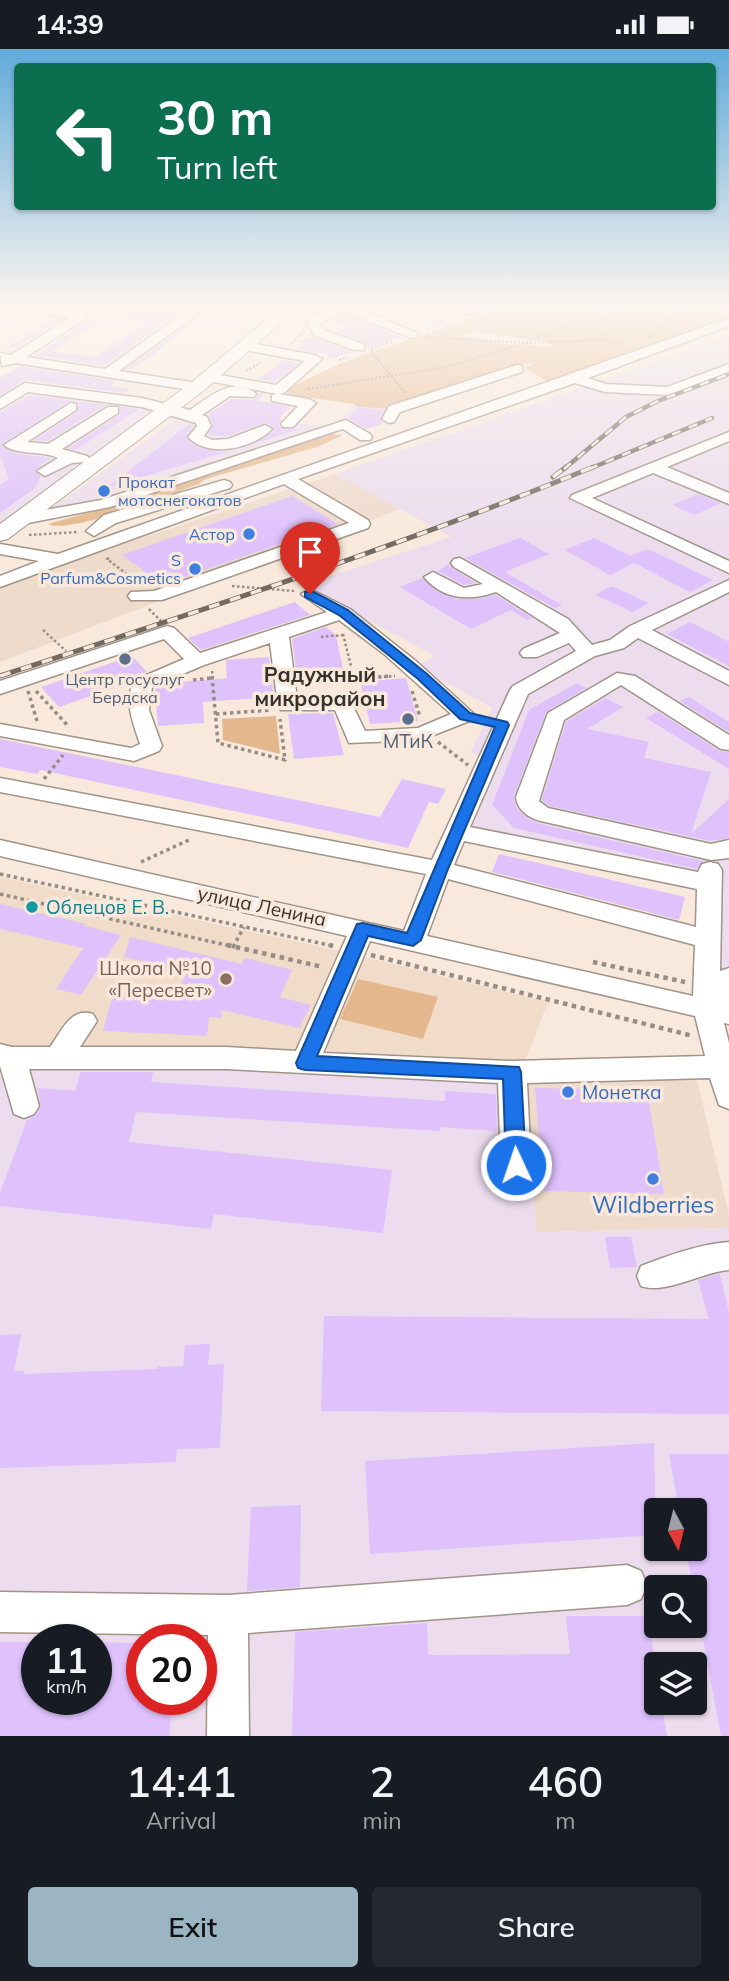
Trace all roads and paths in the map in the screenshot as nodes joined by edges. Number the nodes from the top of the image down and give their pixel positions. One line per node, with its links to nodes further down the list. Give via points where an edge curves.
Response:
1 (12, 384): 11 (street)
2 (201, 384): 19 (main road)
3 (214, 384): 13 (street)
4 (289, 384): 13 (street)
5 (342, 384): 13 (path)
6 (398, 384): 16 (path)
7 (472, 384): 16 (street)
8 (560, 384): 12 (street)
9 (591, 384): 10 (street, via 669,391)
10 (688, 384)
11 (26, 387): 17 (street); 19 (street)
12 (538, 391): 14 (street, via 508,389); 15 (street)
13 (278, 394): 21 (street, via 227,391); 23 (street, via 309,403)
14 (486, 396): 15 (street); 22 (street)
15 (518, 398): 26 (street)
16 (410, 404): 22 (street, via 394,409)
17 (0, 405)
18 (71, 407): 29 (street)
19 (168, 409): 21 (street); 32 (main road)
20 (113, 410): 30 (street)
21 (192, 415): 25 (street, via 204,426 195,437 202,443 229,443)
22 (395, 421): 24 (street, via 369,417); 26 (street); 28 (street)
23 (288, 424)
24 (346, 424): 28 (street); 37 (street, via 104,504)
25 (265, 429)
26 (414, 435): 35 (street)
27 (729, 436): 33 (street)
28 (365, 437): 38 (street, via 110,519)
29 (6, 449): 30 (street)
30 (51, 449): 31 (street)
31 (70, 458): 32 (street); 34 (street)
32 (100, 460): 37 (main road)
33 (653, 467): 36 (street); 43 (street, via 578,498)
34 (45, 471)
35 (286, 479): 41 (street); 50 (street, via 362,524 156,596)
36 (729, 499)
37 (23, 519): 39 (main road)
38 (94, 531)
39 (0, 534)
40 (0, 549): 41 (street)
41 (58, 559): 45 (street)
42 (460, 563): 46 (street)
43 (729, 568)
44 (433, 577): 46 (street, via 469,596)
45 (0, 582)
46 (498, 585): 56 (street, via 561,623)
47 (729, 585): 53 (street)
48 (231, 586): 49 (path)
49 (310, 594): 51 (street)
50 (137, 596): 54 (path)
51 (342, 619): 55 (street); 62 (path); 69 (street, via 422,676)
52 (43, 630): 59 (path)
53 (637, 630): 57 (street, via 617,644); 63 (street)
54 (167, 632): 59 (street); 60 (street)
55 (279, 635): 60 (street); 65 (street)
56 (571, 635): 57 (street); 58 (street)
57 (587, 652): 70 (street, via 520,690)
58 (530, 653)
59 (78, 662): 64 (street)
60 (207, 662): 68 (path); 73 (street, via 142,684 139,710 151,746 134,755)
61 (407, 675): 62 (path)
62 (354, 679): 65 (path)
63 (729, 679)
64 (25, 680): 67 (street); 73 (path, via 71,729); 73 (path, via 41,729)
65 (285, 685): 72 (street, via 288,706 343,704 357,739)
66 (410, 687): 72 (path)
67 (0, 688)
68 (216, 714): 68 (path, via 218,743 285,759 279,709)
69 (465, 716): 70 (street); 72 (street)
70 (503, 725): 75 (street)
71 (0, 730): 73 (street)
72 (425, 732): 75 (path)
73 (72, 744): 77 (path)
74 (729, 744): 81 (street, via 628,680 617,679 555,717 527,797 528,804 541,814)
75 (481, 775): 79 (street)
76 (0, 785): 77 (street)
77 (33, 791): 78 (street)
78 (219, 827): 82 (path); 83 (street)
79 (456, 832): 83 (street); 84 (street)
80 (0, 848): 86 (street, улица Ленина)
81 (720, 850): 84 (street)
82 (140, 862)
83 (440, 869): 87 (street); 88 (street)
84 (710, 884): 87 (street)
85 (0, 894): 89 (path)
86 (363, 929): 88 (street, улица Ленина); 89 (street)
87 (708, 939): 91 (street)
88 (413, 940): 91 (street, улица Ленина)
89 (344, 972): 95 (street)
90 (729, 978): 91 (street)
91 (718, 1010): 96 (street)
92 (83, 1021): 94 (street)
93 (6, 1057): 94 (street); 99 (street)
94 (58, 1058): 95 (street)
95 (305, 1063): 97 (street)
96 (721, 1067): 97 (street); 98 (street)
97 (512, 1072): 100 (street)
98 (729, 1097)
99 (24, 1106)
100 (516, 1165)
101 (729, 1256): 102 (street)
102 (653, 1276)
103 (627, 1585): 105 (street)
104 (0, 1612): 105 (street)
105 (229, 1615): 106 (street)
106 (228, 1736)

